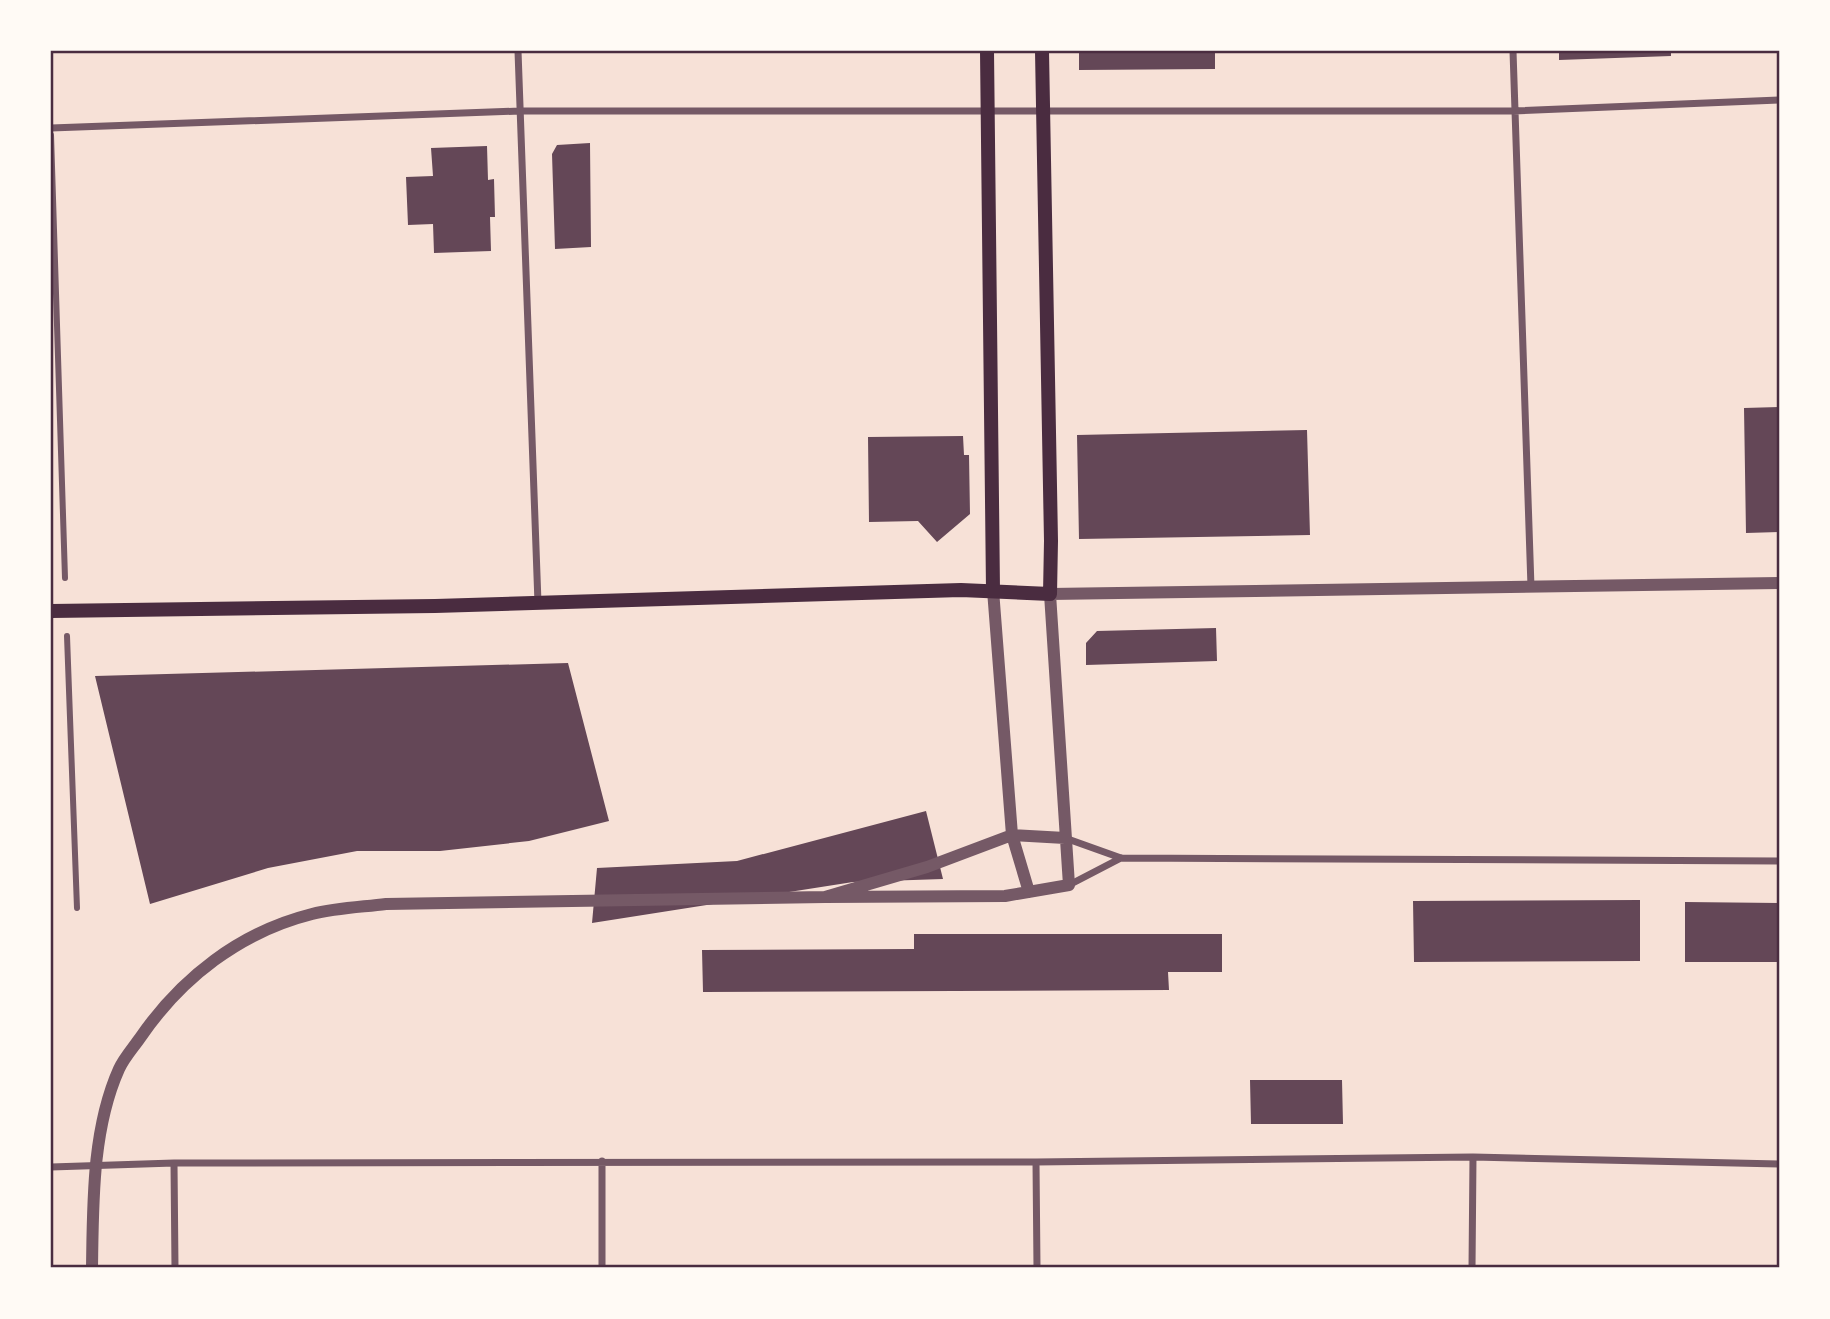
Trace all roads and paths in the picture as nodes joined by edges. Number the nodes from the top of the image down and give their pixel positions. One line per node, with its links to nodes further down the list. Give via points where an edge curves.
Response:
1 (519, 51): 7 (street)
2 (987, 51): 8 (main road)
3 (1042, 51): 6 (main road)
4 (1513, 51): 9 (street)
5 (1779, 100): 9 (street)
6 (1043, 109): 8 (street); 9 (street); 16 (main road)
7 (520, 111): 8 (street); 10 (street); 17 (street)
8 (989, 111): 15 (main road)
9 (1513, 111): 14 (street)
10 (51, 128)
11 (51, 135): 12 (street)
12 (65, 578)
13 (1779, 583): 14 (street)
14 (1531, 587): 16 (street)
15 (993, 590): 16 (main road); 17 (main road); 20 (street)
16 (1049, 594): 21 (street)
17 (538, 603): 18 (main road)
18 (51, 611)
19 (67, 636): 27 (street)
20 (1012, 835): 21 (street); 25 (street); 26 (street, via 927,867)
21 (1065, 838): 22 (street); 24 (street)
22 (1121, 858): 23 (street); 24 (street)
23 (1779, 860)
24 (1069, 885): 25 (street)
25 (1029, 892): 26 (street)
26 (825, 897): 34 (street, via 386,904 313,913 268,929 208,963 162,1007 119,1069 102,1129)
27 (76, 908)
28 (1473, 1157): 30 (street); 32 (street); 38 (street)
29 (602, 1161): 30 (street); 31 (street); 36 (street)
30 (1036, 1161): 37 (street)
31 (174, 1163): 33 (street); 35 (street)
32 (1779, 1164)
33 (51, 1167)
34 (92, 1268)
35 (175, 1268)
36 (602, 1268)
37 (1037, 1268)
38 (1472, 1268)

